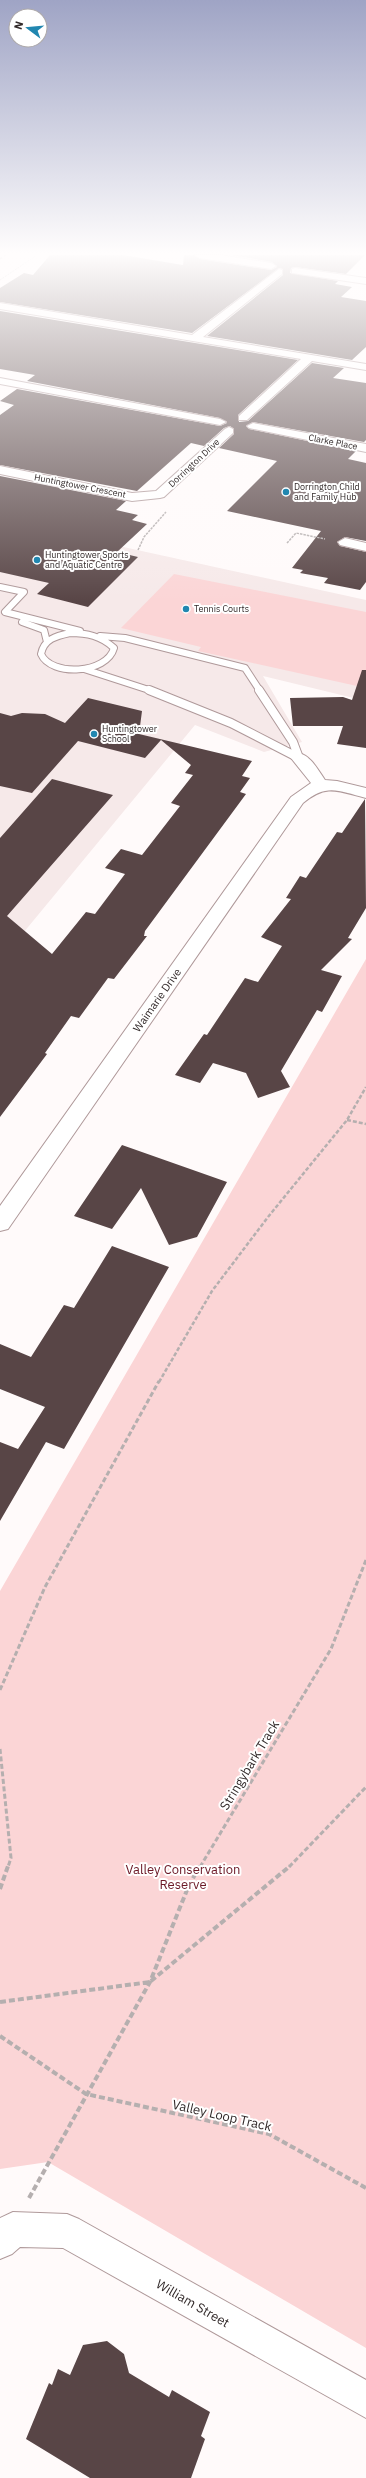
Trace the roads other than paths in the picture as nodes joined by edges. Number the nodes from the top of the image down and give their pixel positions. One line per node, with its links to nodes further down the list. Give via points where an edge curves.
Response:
1 (295, 371): 3 (street)
2 (0, 381): 4 (street)
3 (243, 418): 4 (street, via 228,418); 5 (street, via 251,421)
4 (220, 422): 6 (street, via 220,427)
5 (252, 426): 6 (street, via 243,431); 7 (street, Clarke Place)
6 (229, 431): 9 (street, Dorrington Drive)
7 (366, 448)
8 (0, 470): 9 (street, Huntingtower Crescent, via 132,497)
9 (160, 494)
10 (345, 542): 11 (street)
11 (366, 547)
12 (0, 587): 14 (lane, via 24,592 5,612)
13 (0, 616): 16 (lane, via 44,630)
14 (84, 632): 15 (lane); 16 (lane, via 68,633)
15 (100, 636): 17 (lane, via 109,641 114,648 113,655 97,666); 18 (lane, via 125,638 245,668 293,742)
16 (47, 642): 17 (lane, via 41,653 49,664 70,670)
17 (84, 669): 18 (lane, via 171,697 277,745)
18 (299, 758): 19 (street)
19 (320, 784): 20 (street, via 337,785); 21 (street, Waimarie Drive, via 309,789 297,800)
20 (366, 793)
21 (0, 1223)
22 (6, 2235): 23 (street, William Street, via 67,2231)
23 (366, 2400)

